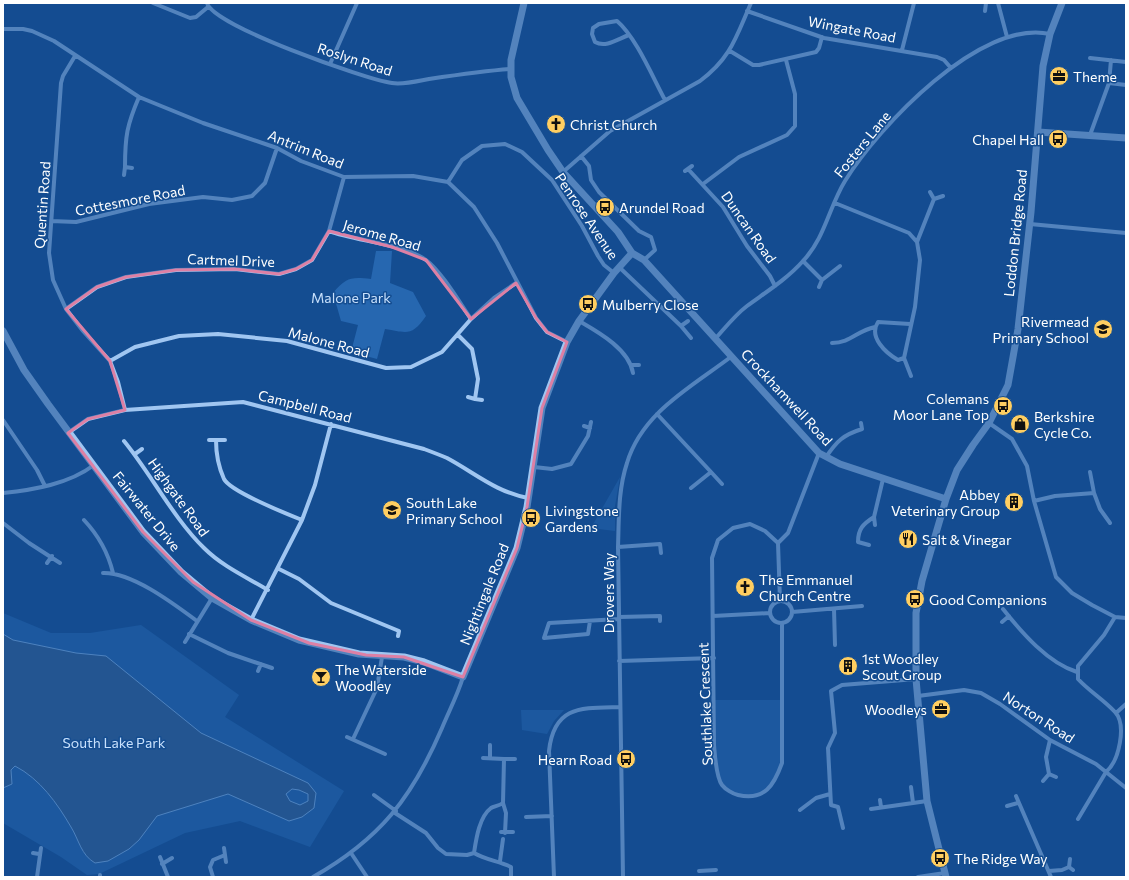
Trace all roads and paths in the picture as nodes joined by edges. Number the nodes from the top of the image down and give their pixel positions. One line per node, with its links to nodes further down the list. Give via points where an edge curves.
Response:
1 (153, 3): 9 (street, via 190,18 196,17)
2 (357, 3): 24 (street)
3 (524, 3): 26 (street, Crockhamwell Road, via 514,40)
4 (751, 3): 10 (street)
5 (914, 3): 17 (street)
6 (986, 3): 11 (street)
7 (998, 3): 16 (street)
8 (1062, 3): 13 (street, Loddon Bridge Road)
9 (208, 5): 24 (street, Roslyn Road, via 226,21 273,43)
10 (747, 11): 15 (street, Wingate Road); 18 (street)
11 (985, 11)
12 (3, 29): 19 (street, Antrim Road, via 32,31 54,41)
13 (1050, 34): 16 (street, Fosters Lane, via 1034,33); 31 (street, Loddon Bridge Road, via 1043,66)
14 (629, 35): 14 (street, via 617,21 599,24 593,28 592,34 595,42 600,45); 30 (street)
15 (822, 37): 17 (street, Wingate Road); 21 (street, via 816,52)
16 (1007, 37): 25 (street, Fosters Lane, via 980,48)
17 (902, 50): 25 (street, Wingate Road, via 937,57)
18 (730, 51): 21 (street, via 753,65); 30 (street, via 713,71 700,81)
19 (75, 56): 29 (street, Antrim Road); 48 (street, Quentin Road, via 66,68 62,82)
20 (1090, 58): 22 (street)
21 (786, 60): 43 (street, Duncan Road, via 794,94 795,126 787,135 739,157)
22 (1112, 60): 23 (street); 27 (street)
23 (1126, 62)
24 (330, 64): 26 (street, Roslyn Road, via 394,84)
25 (951, 68): 47 (street, Fosters Lane, via 930,84 881,133 845,181)
26 (510, 69): 39 (street, Crockhamwell Road, via 513,88 523,110)
27 (1109, 83): 28 (street); 32 (street)
28 (1126, 85)
29 (140, 97): 34 (street, Antrim Road, via 203,123); 36 (street, via 128,122)
30 (665, 100): 35 (street, via 615,128)
31 (1038, 132): 32 (street); 49 (street, Loddon Bridge Road)
32 (1090, 135): 33 (street)
33 (1126, 138)
34 (277, 148): 41 (street, Antrim Road, via 300,161); 48 (street, Cottesmore Road, via 265,183 252,196 232,200 204,197 149,204 76,222)
35 (581, 156): 39 (street); 54 (street, via 589,166 591,180 599,192 639,231 652,237 655,250)
36 (125, 167): 37 (street); 40 (street)
37 (132, 168)
38 (688, 169): 43 (street, Duncan Road)
39 (563, 172): 53 (street, Crockhamwell Road, via 618,232)
40 (124, 175)
41 (344, 177): 42 (street, Antrim Road, via 413,176); 50 (street, Cartmel Drive)
42 (448, 182): 57 (street, Penrose Avenue, via 462,160 482,146 505,144 522,152 552,180 604,265); 59 (street, via 474,207 497,243)
43 (703, 184): 60 (street, Duncan Road, via 723,207)
44 (930, 192): 46 (street)
45 (943, 196): 46 (street)
46 (934, 199): 52 (street)
47 (835, 203): 52 (street, via 909,233); 55 (street, Fosters Lane, via 818,242)
48 (51, 221): 62 (street, Quentin Road, via 49,253 53,280)
49 (1030, 224): 51 (street); 90 (street, Loddon Bridge Road, via 1018,329 1008,385)
50 (329, 231): 62 (street, Cartmel Drive, via 312,260 296,270 279,274 235,269 176,270 126,277 98,287); 63 (street, Jerome Road, via 392,247 426,260 447,284)
51 (1126, 233)
52 (917, 242): 66 (street, via 919,272)
53 (632, 252): 54 (street, Crockhamwell Road); 57 (street, Nightingale Road)
54 (644, 260): 72 (street, Crockhamwell Road)
55 (803, 261): 58 (street); 60 (street, Fosters Lane)
56 (840, 266): 58 (street)
57 (616, 270): 64 (street, Nightingale Road); 67 (street, Penrose Avenue)
58 (822, 280): 61 (street)
59 (516, 283): 63 (street, Malone Road, via 494,298); 73 (street, via 536,318 548,332)
60 (775, 286): 72 (street, Fosters Lane, via 746,307)
61 (819, 287)
62 (66, 308): 77 (street, Quentin Road)
63 (471, 319): 70 (street, Malone Road)
64 (579, 321): 73 (street, Nightingale Road); 78 (street, via 610,339)
65 (688, 321): 67 (street)
66 (910, 324): 68 (street, via 878,322); 76 (street)
67 (681, 326): 71 (street, Penrose Avenue)
68 (875, 327): 74 (street, via 863,329 843,343); 76 (street, via 876,337 885,353 898,360)
69 (3, 331): 95 (street, Fairwater Drive, via 24,370)
70 (458, 335): 77 (street, Malone Road, via 442,352 411,367 386,368 287,341 218,334 179,336 135,347); 83 (street, via 472,349 478,379)
71 (691, 338)
72 (715, 339): 75 (street, Crockhamwell Road)
73 (567, 342): 106 (street, Nightingale Road, via 542,408)
74 (832, 343)
75 (732, 356): 86 (street, Drovers Way, via 682,392); 102 (street, Crockhamwell Road)
76 (904, 358): 81 (street)
77 (110, 361): 85 (street, Quentin Road)
78 (632, 365): 79 (street); 80 (street)
79 (639, 365)
80 (633, 373)
81 (911, 376)
82 (468, 397): 83 (street)
83 (476, 398): 84 (street)
84 (482, 400)
85 (125, 410): 91 (street, Campbell Road, via 243,402); 95 (street, Campbell Road, via 88,419)
86 (657, 414): 107 (street); 126 (street, Drovers Way, via 640,433 627,462 619,506)
87 (3, 420): 111 (street)
88 (591, 422): 93 (street)
89 (861, 423): 94 (street)
90 (989, 423): 116 (street, Loddon Bridge Road, via 957,470); 117 (street, via 1005,434 1027,466)
91 (331, 424): 115 (street, Campbell Road, via 424,449 447,458 508,494); 120 (street)
92 (584, 426): 93 (street)
93 (590, 428): 106 (street, via 571,464 552,469)
94 (862, 429): 96 (street); 104 (street, via 847,434 835,444)
95 (68, 433): 105 (street, Fairwater Drive)
96 (864, 435)
97 (209, 440): 98 (street)
98 (216, 440): 99 (street); 120 (street, via 216,451 225,480 254,500)
99 (225, 440)
100 (124, 441): 103 (street, Highgate Road)
101 (142, 450): 103 (street, Highgate Road)
102 (818, 453): 104 (street, Crockhamwell Road); 124 (street, via 788,533)
103 (135, 454): 134 (street, Highgate Road, via 180,519 204,548 232,569)
104 (826, 457): 109 (street, Crockhamwell Road)
105 (94, 466): 111 (street, via 70,478); 135 (street, Fairwater Drive, via 161,552)
106 (534, 467): 115 (street, Nightingale Road)
107 (711, 472): 110 (street); 112 (street)
108 (1090, 472): 114 (street)
109 (883, 479): 116 (street, Crockhamwell Road); 118 (street)
110 (722, 484)
111 (45, 486): 113 (street)
112 (691, 488)
113 (3, 493)
114 (1094, 494): 117 (street, via 1055,496); 122 (street)
115 (528, 498): 164 (street, Nightingale Road, via 517,548)
116 (946, 499): 165 (street, Loddon Bridge Road, via 922,581 916,613)
117 (1034, 501): 145 (street, via 1056,577 1072,593)
118 (874, 517): 123 (street); 125 (street, via 861,526 858,534 858,542)
119 (84, 520): 133 (street, via 108,554)
120 (302, 520): 131 (street)
121 (3, 523): 128 (street, via 29,543)
122 (1110, 523)
123 (875, 524)
124 (778, 543): 136 (street); 143 (street, Southlake Crescent, via 765,531 750,524 733,528 718,540 712,558)
125 (869, 545)
126 (618, 547): 127 (street, via 660,544); 146 (street, Drovers Way)
127 (661, 553)
128 (52, 556): 129 (street); 130 (street)
129 (60, 562)
130 (47, 563)
131 (279, 569): 134 (street); 154 (street, via 299,579 332,603 399,631)
132 (103, 573): 133 (street)
133 (113, 573): 149 (street, via 150,590)
134 (268, 590): 148 (street)
135 (212, 598): 148 (street, Fairwater Drive); 149 (street)
136 (780, 601): 140 (street, via 788,604); 141 (street, via 772,605)
137 (862, 606): 138 (street)
138 (834, 608): 140 (street); 156 (street)
139 (1003, 609): 144 (street)
140 (792, 612): 152 (street, via 789,620)
141 (770, 613): 143 (street); 152 (street, via 773,621)
142 (660, 616): 146 (street)
143 (713, 616): 158 (street, Southlake Crescent)
144 (1009, 616): 151 (street); 163 (street, via 1050,658 1063,668)
145 (1115, 616): 147 (street); 163 (street, via 1104,636 1078,666)
146 (619, 618): 150 (street); 159 (street, Drovers Way)
147 (1126, 618)
148 (251, 620): 157 (street, Fairwater Drive, via 304,642)
149 (197, 621): 153 (street)
150 (590, 621): 150 (street, via 549,623 543,639 588,634)
151 (1002, 622)
152 (782, 624): 158 (street, Southlake Crescent, via 782,763 776,782 765,792 749,797 734,794 722,786 714,745)
153 (189, 634): 155 (street); 160 (street, via 228,653)
154 (398, 636)
155 (185, 642)
156 (836, 645)
157 (382, 657): 164 (street, Fairwater Drive, via 411,658); 171 (street, via 377,688)
158 (714, 658): 159 (street)
159 (619, 661): 168 (street, Drovers Way)
160 (261, 664): 161 (street); 162 (street)
161 (272, 668)
162 (258, 671)
163 (1077, 672): 169 (street, via 1078,679)
164 (463, 677): 197 (street, Nightingale Road, via 432,752)
165 (916, 678): 166 (street, Loddon Bridge Road); 185 (street, via 842,685 831,691 835,733 828,748)
166 (918, 696): 172 (street, Norton Road, via 964,690 981,693); 189 (street, Loddon Bridge Road)
167 (1126, 704): 169 (street)
168 (620, 707): 198 (street, via 579,709 567,714 551,735 549,751); 231 (street, Drovers Way)
169 (1116, 713): 179 (street, via 1121,731 1121,744 1111,768)
170 (347, 737): 171 (street)
171 (353, 739): 174 (street)
172 (1050, 740): 179 (street, Norton Road); 180 (street, via 1046,757)
173 (490, 745): 176 (street)
174 (385, 754)
175 (483, 758): 176 (street)
176 (490, 758): 177 (street)
177 (504, 759): 178 (street); 190 (street)
178 (515, 759)
179 (1106, 772): 184 (street, Norton Road); 200 (street)
180 (1049, 774): 181 (street); 182 (street)
181 (1056, 777)
182 (1043, 781)
183 (911, 787): 191 (street)
184 (1126, 788)
185 (830, 794): 196 (street, via 816,798); 201 (street, via 831,805 838,807)
186 (374, 795): 197 (street)
187 (1016, 796): 192 (street)
188 (880, 800): 194 (street)
189 (927, 801): 191 (street); 223 (street, Loddon Bridge Road)
190 (503, 803): 202 (street, via 506,813 503,832); 207 (street, via 488,811 479,830)
191 (913, 803): 194 (street)
192 (1018, 803): 193 (street); 222 (street)
193 (1007, 806)
194 (881, 807): 195 (street)
195 (871, 808)
196 (800, 810)
197 (396, 812): 207 (street, via 426,833 446,854); 209 (street, Nightingale Road)
198 (552, 816): 199 (street); 230 (street)
199 (526, 817)
200 (1078, 819)
201 (843, 828)
202 (513, 832)
203 (502, 839): 214 (street)
204 (42, 848): 208 (street)
205 (224, 848): 210 (street)
206 (33, 853): 208 (street)
207 (474, 853): 214 (street)
208 (39, 854): 224 (street)
209 (351, 854): 227 (street, Nightingale Road); 228 (street)
210 (225, 855): 215 (street); 226 (street, via 213,860 210,867)
211 (160, 858): 216 (street)
212 (172, 858): 216 (street)
213 (1070, 859): 217 (street)
214 (500, 861): 229 (street, via 511,868)
215 (226, 862)
216 (162, 864): 225 (street)
217 (1069, 867): 219 (street); 222 (street)
218 (716, 870): 221 (street)
219 (1073, 870)
220 (699, 871): 221 (street)
221 (707, 871): 232 (street)
222 (1049, 871): 234 (street)
223 (946, 875): 233 (street)
224 (37, 877)
225 (168, 877)
226 (213, 877)
227 (313, 877)
228 (367, 877)
229 (512, 877)
230 (554, 877)
231 (623, 877)
232 (708, 877)
233 (918, 877)
234 (1051, 877)

